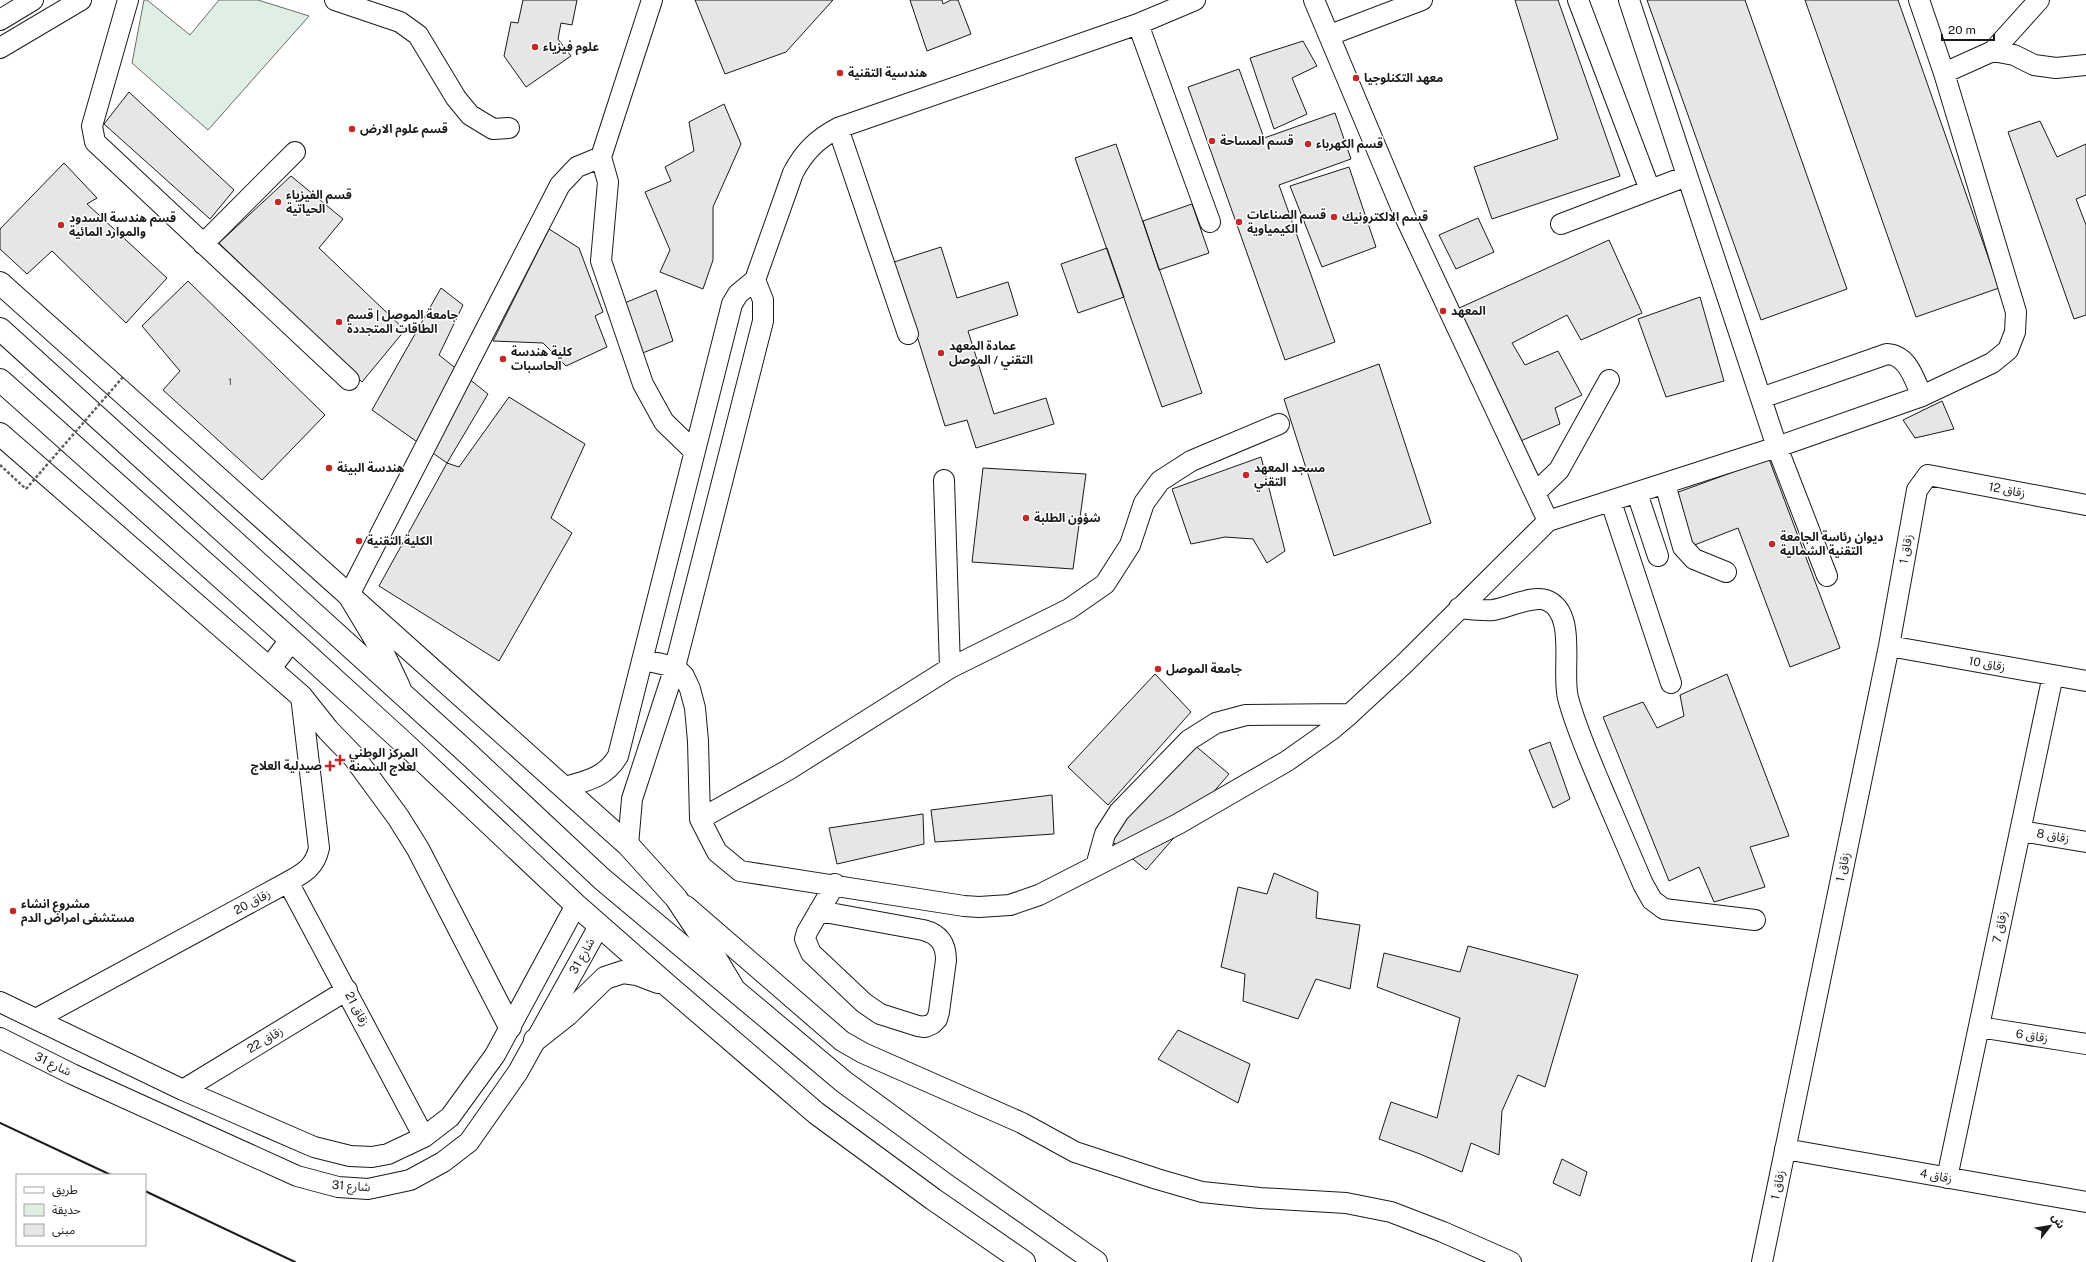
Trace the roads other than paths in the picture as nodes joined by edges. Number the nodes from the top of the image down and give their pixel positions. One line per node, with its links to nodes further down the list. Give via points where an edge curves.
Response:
1 (33, 0): 13 (street)
2 (81, 0): 16 (street)
3 (128, 0): 28 (street, via 92,126 95,142)
4 (335, 0): 20 (street, via 400,22 418,35 456,98 470,115 493,129)
5 (652, 0): 23 (street)
6 (1195, 0): 14 (street)
7 (1314, 0): 15 (street)
8 (1422, 0): 15 (street)
9 (1578, 0): 25 (street)
10 (1629, 0): 24 (street)
11 (1919, 0): 19 (street)
12 (2039, 0): 17 (street)
13 (0, 20)
14 (1138, 24): 21 (street); 26 (street)
15 (1330, 35): 45 (street, via 1407,220)
16 (0, 48)
17 (1993, 51): 18 (street, via 2014,55 2034,65 2056,68); 19 (street)
18 (2086, 65)
19 (1944, 73): 36 (street, via 2016,312 2015,332 2008,350 1992,363)
20 (509, 128)
21 (838, 128): 29 (street, via 823,136 801,159 793,173); 32 (street)
22 (294, 152): 28 (street)
23 (601, 157): 41 (street, via 608,182 601,260 643,384 664,422); 53 (street, via 577,167 560,185)
24 (1687, 176): 25 (street); 37 (street)
25 (1650, 190): 27 (street)
26 (1210, 222)
27 (1561, 224)
28 (203, 244): 34 (street)
29 (755, 280): 41 (street, via 742,290 732,304); 58 (street, via 763,300 762,321)
30 (0, 283): 53 (main road)
31 (0, 329): 65 (main road)
32 (908, 334)
33 (0, 380): 55 (main road)
34 (349, 380)
35 (1609, 380): 45 (street, via 1559,470)
36 (1922, 396): 37 (street, via 1902,359 1895,354 1887,354); 40 (street)
37 (1761, 398): 40 (street)
38 (1279, 424): 60 (street, via 1191,461 1160,481 1144,503 1130,545 1105,584 1069,609)
39 (0, 434): 59 (main road)
40 (1777, 447): 44 (street); 52 (street)
41 (694, 451): 57 (street)
42 (1928, 475): 48 (street, زقاق 12); 56 (street, زقاق 1, via 1917,490)
43 (944, 480): 60 (street)
44 (1665, 484): 46 (street); 51 (street, via 1683,547 1694,558)
45 (1535, 492): 49 (street)
46 (1637, 493): 47 (street); 50 (street)
47 (1611, 502): 49 (street); 63 (street)
48 (2086, 505)
49 (1548, 521): 54 (street)
50 (1658, 556)
51 (1726, 572)
52 (1827, 576)
53 (349, 595): 65 (main road, via 379,644); 69 (main road)
54 (1459, 608): 66 (street); 80 (street, via 1491,610 1530,600 1545,600 1556,607 1563,617 1567,637 1565,675 1568,697 1582,741 1652,900 1664,909 1678,912)
55 (291, 640): 59 (main road); 78 (main road)
56 (1889, 646): 61 (street, زقاق 10); 98 (street, زقاق 1)
57 (644, 660): 58 (street); 67 (street, via 618,756)
58 (675, 667): 68 (street); 70 (street, via 684,676 695,708)
59 (270, 668): 64 (main road)
60 (950, 668): 70 (street, via 788,770)
61 (2053, 675): 62 (street, زقاق 10); 71 (street, زقاق 7)
62 (2086, 681)
63 (1671, 683)
64 (301, 696): 75 (street, زقاق 20, via 319,848 312,866); 87 (main road, via 358,763 398,817 418,849)
65 (402, 696): 83 (main road, via 462,748 602,879)
66 (1350, 714): 74 (street, via 1287,761 1229,796); 74 (street, via 1246,716 1216,723 1202,730 1189,740 1119,812 1105,834)
67 (606, 772): 68 (street); 69 (street)
68 (636, 785): 73 (street, via 629,814)
69 (565, 787): 73 (main road)
70 (700, 819): 76 (street, via 717,852 740,871)
71 (2021, 830): 72 (street, زقاق 8); 88 (street, زقاق 7)
72 (2086, 842)
73 (628, 845): 77 (main road)
74 (1096, 866): 76 (street, via 1024,901 994,907 964,906)
75 (288, 882): 84 (street, زقاق 21); 86 (street, زقاق 20)
76 (835, 884): 79 (street)
77 (676, 898): 83 (main road); 105 (street, via 842,1041 863,1053 1022,1123 1075,1152 1202,1192 1346,1203 1391,1212)
78 (576, 905): 81 (main road); 87 (street)
79 (819, 911): 79 (street, via 805,939 811,953 864,1003 880,1014 918,1026 932,1024 939,1012 946,960 946,952 938,937 923,930)
80 (1755, 920)
81 (599, 926): 82 (main road); 90 (street, شارع 31)
82 (667, 985): 90 (main road, via 623,972 605,978 568,1014); 103 (main road, via 816,1113)
83 (732, 986): 104 (main road, via 844,1082)
84 (347, 990): 94 (street, زقاق 22); 96 (street, زقاق 21)
85 (0, 1002): 86 (street)
86 (38, 1018): 94 (street)
87 (510, 1027): 92 (street)
88 (1979, 1027): 91 (street, زقاق 6); 100 (street, زقاق 7)
89 (0, 1038): 97 (street, شارع 31)
90 (535, 1040): 93 (street, شارع 31)
91 (2086, 1044)
92 (495, 1055): 93 (street); 96 (street, via 450,1117)
93 (518, 1072): 101 (street, شارع 31, via 469,1142 443,1162 410,1180)
94 (183, 1090): 95 (street)
95 (228, 1110): 97 (street); 99 (street, via 314,1147 350,1156)
96 (424, 1137): 99 (street, via 388,1154)
97 (216, 1140): 101 (street, شارع 31, via 297,1176 338,1187)
98 (1785, 1149): 100 (street, زقاق 4); 106 (street, زقاق 1)
99 (372, 1157): 101 (street)
100 (1947, 1178): 102 (street, زقاق 4)
101 (368, 1189)
102 (2086, 1202)
103 (1024, 1262)
104 (1096, 1262)
105 (1511, 1262)
106 (1762, 1262)

